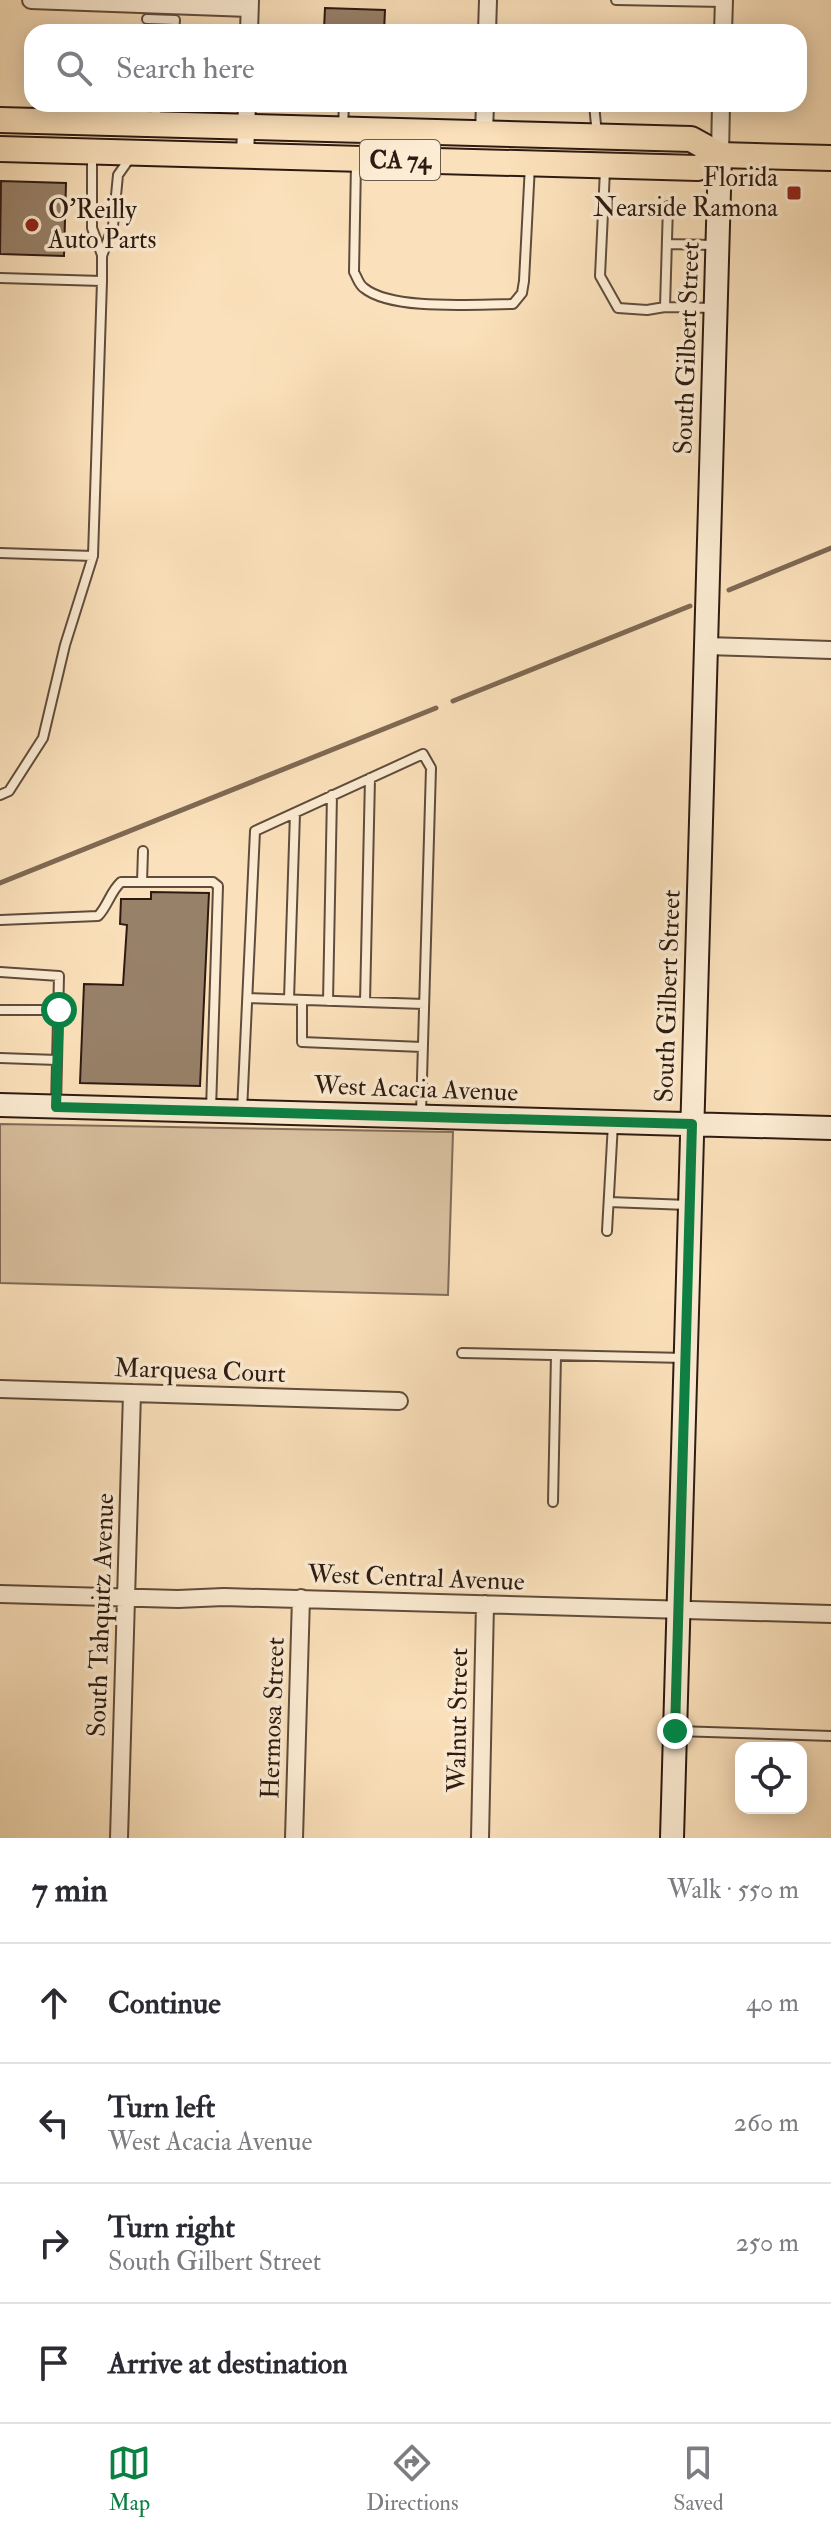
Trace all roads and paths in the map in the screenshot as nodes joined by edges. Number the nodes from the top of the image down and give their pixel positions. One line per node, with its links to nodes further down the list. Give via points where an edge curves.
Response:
1 (31, 0): 5 (street)
2 (488, 0): 9 (street)
3 (616, 0): 4 (lane)
4 (724, 1): 10 (street)
5 (250, 4): 8 (street)
6 (147, 19): 7 (lane)
7 (175, 24)
8 (249, 24)
9 (487, 24)
10 (723, 24)
11 (344, 112): 18 (lane)
12 (485, 112): 19 (street)
13 (595, 112): 20 (lane)
14 (721, 112): 24 (street)
15 (156, 114): 16 (main road); 17 (main road)
16 (246, 115): 18 (main road); 25 (street)
17 (0, 120)
18 (343, 129): 19 (main road)
19 (484, 133): 20 (main road); 26 (main road, via 477,148 389,147)
20 (597, 136): 24 (main road, via 691,139)
21 (0, 149): 22 (main road, CA 74)
22 (92, 152): 23 (main road, CA 74); 33 (lane, via 92,228)
23 (133, 154): 25 (main road, CA 74); 33 (lane, via 118,175 113,226)
24 (720, 155): 27 (main road, CA 74); 29 (main road, CA 74, via 698,168); 32 (street, South Gilbert Street)
25 (245, 156): 26 (main road, CA 74)
26 (356, 158): 28 (main road, CA 74); 28 (lane, via 354,272 362,287 404,303 513,304 524,281)
27 (831, 158)
28 (530, 163): 29 (main road, CA 74)
29 (605, 165): 36 (lane, via 600,276 618,308)
30 (668, 206): 31 (lane)
31 (667, 244): 32 (lane); 36 (lane)
32 (718, 245): 37 (street, South Gilbert Street)
33 (102, 256): 35 (lane)
34 (0, 278): 35 (lane)
35 (102, 281): 39 (lane)
36 (665, 307): 37 (lane)
37 (716, 308): 40 (street, South Gilbert Street)
38 (0, 553): 39 (lane)
39 (93, 556): 43 (lane, via 43,738 9,791)
40 (706, 646): 41 (street); 67 (street, South Gilbert Street)
41 (831, 650)
42 (370, 778): 44 (lane); 54 (lane); 55 (lane, via 423,754 431,768)
43 (0, 795)
44 (332, 795): 45 (lane); 53 (lane)
45 (295, 813): 50 (lane, via 255,831); 51 (lane)
46 (143, 851): 47 (lane)
47 (142, 882): 48 (lane, via 121,882 98,916); 63 (lane, via 218,886)
48 (0, 920)
49 (0, 972): 57 (lane, via 59,976)
50 (248, 998): 51 (lane); 64 (lane)
51 (289, 999): 52 (lane)
52 (302, 1000): 53 (lane); 58 (lane, via 302,1042)
53 (328, 1001): 54 (lane)
54 (365, 1002): 55 (lane)
55 (424, 1004): 58 (lane)
56 (0, 1010): 57 (lane)
57 (59, 1010): 60 (lane)
58 (422, 1047): 65 (lane)
59 (0, 1058): 60 (lane)
60 (57, 1060): 62 (lane)
61 (0, 1105): 62 (street, West Acacia Avenue)
62 (56, 1107): 63 (street, West Acacia Avenue)
63 (211, 1111): 64 (street, West Acacia Avenue)
64 (242, 1112): 65 (street, West Acacia Avenue)
65 (420, 1117): 66 (street, West Acacia Avenue)
66 (613, 1122): 67 (street, West Acacia Avenue); 69 (lane)
67 (692, 1124): 68 (street, West Acacia Avenue); 70 (street, South Gilbert Street)
68 (831, 1128)
69 (609, 1202): 70 (lane); 71 (lane)
70 (690, 1205): 74 (street, South Gilbert Street)
71 (607, 1231)
72 (462, 1353): 73 (lane)
73 (556, 1355): 74 (lane); 78 (lane)
74 (686, 1358): 83 (street, South Gilbert Street)
75 (0, 1389): 76 (street, Marquesa Court)
76 (132, 1393): 77 (street, Marquesa Court); 80 (street, South Tahquitz Avenue)
77 (399, 1401)
78 (553, 1502)
79 (0, 1594): 80 (street, West Central Avenue)
80 (125, 1598): 81 (street, West Central Avenue); 87 (street, South Tahquitz Avenue)
81 (301, 1598): 82 (street, West Central Avenue); 88 (street, Hermosa Street)
82 (485, 1604): 83 (street, West Central Avenue); 89 (street, Walnut Street)
83 (679, 1610): 84 (street, West Central Avenue); 85 (street, South Gilbert Street)
84 (831, 1614)
85 (675, 1731): 86 (lane); 90 (street, South Gilbert Street)
86 (831, 1736)
87 (119, 1838)
88 (294, 1838)
89 (480, 1838)
90 (672, 1838)

